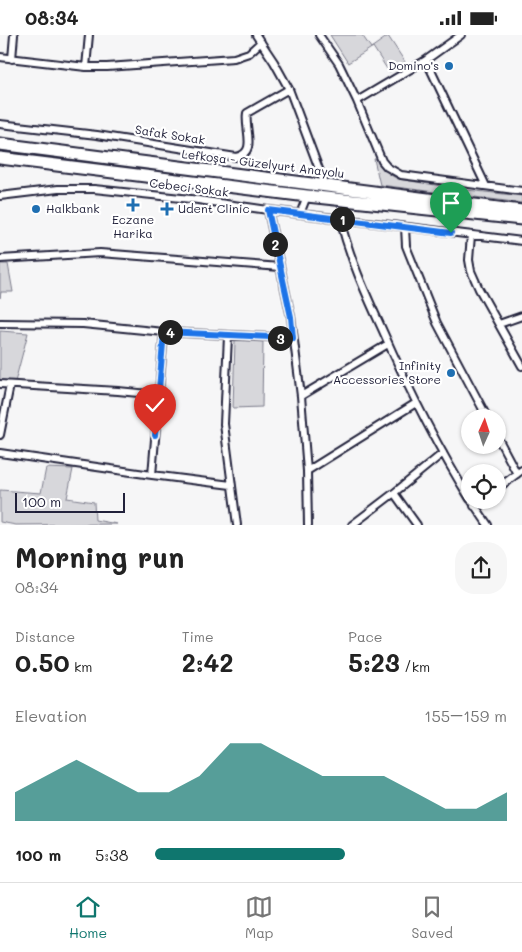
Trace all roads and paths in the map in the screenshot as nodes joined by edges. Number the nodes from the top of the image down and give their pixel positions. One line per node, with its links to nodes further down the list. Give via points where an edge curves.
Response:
1 (14, 35): 8 (street)
2 (89, 35): 10 (street)
3 (256, 35): 6 (street)
4 (319, 35): 12 (street, via 339,64)
5 (461, 35): 9 (street)
6 (260, 42): 10 (street, via 248,53 234,58); 11 (street)
7 (0, 57): 8 (street)
8 (12, 59): 10 (street)
9 (426, 60): 12 (street); 17 (street)
10 (86, 67)
11 (289, 89): 13 (street, Safak Sokak, via 247,113 249,147 247,153 236,157 97,135); 16 (street)
12 (357, 101): 17 (street, via 382,161 393,172)
13 (0, 124)
14 (0, 144): 16 (highway, Lefkoşa - Güzelyurt Anayolu)
15 (0, 158): 20 (highway)
16 (325, 185): 22 (highway, Lefkoşa - Güzelyurt Anayolu)
17 (486, 186): 18 (street)
18 (522, 191)
19 (0, 196): 21 (street, Cebeci Sokak, via 58,189 92,189)
20 (307, 197): 23 (street); 25 (highway)
21 (268, 210): 23 (street, Cebeci Sokak); 30 (street)
22 (522, 211)
23 (300, 214): 24 (street, Cebeci Sokak)
24 (340, 219): 26 (street, Cebeci Sokak); 37 (street, via 356,271)
25 (522, 219)
26 (405, 227): 27 (street, Cebeci Sokak); 44 (street, via 406,247 437,323)
27 (471, 235): 28 (street, Cebeci Sokak); 33 (street, via 471,271)
28 (522, 241)
29 (0, 259): 30 (street, via 100,253)
30 (280, 267): 36 (street)
31 (522, 316): 33 (street)
32 (0, 323): 34 (street, via 83,324)
33 (499, 324): 38 (street)
34 (164, 332): 35 (street); 41 (street)
35 (228, 336): 36 (street); 54 (street, via 224,424)
36 (293, 338): 42 (street)
37 (388, 344): 42 (street); 43 (street)
38 (522, 366)
39 (0, 384): 40 (street)
40 (10, 385): 41 (street); 45 (street)
41 (159, 395): 51 (street)
42 (301, 396): 49 (street)
43 (416, 403): 48 (street); 49 (street)
44 (483, 409)
45 (0, 435)
46 (506, 451): 50 (street)
47 (0, 453): 51 (street)
48 (443, 453): 53 (street); 55 (street)
49 (307, 471): 58 (street)
50 (519, 472): 52 (street)
51 (152, 475): 54 (street)
52 (506, 482)
53 (461, 484)
54 (231, 485): 57 (street)
55 (394, 493): 59 (street); 60 (street)
56 (476, 509): 61 (street)
57 (237, 525)
58 (308, 525)
59 (352, 525)
60 (416, 525)
61 (488, 525)

